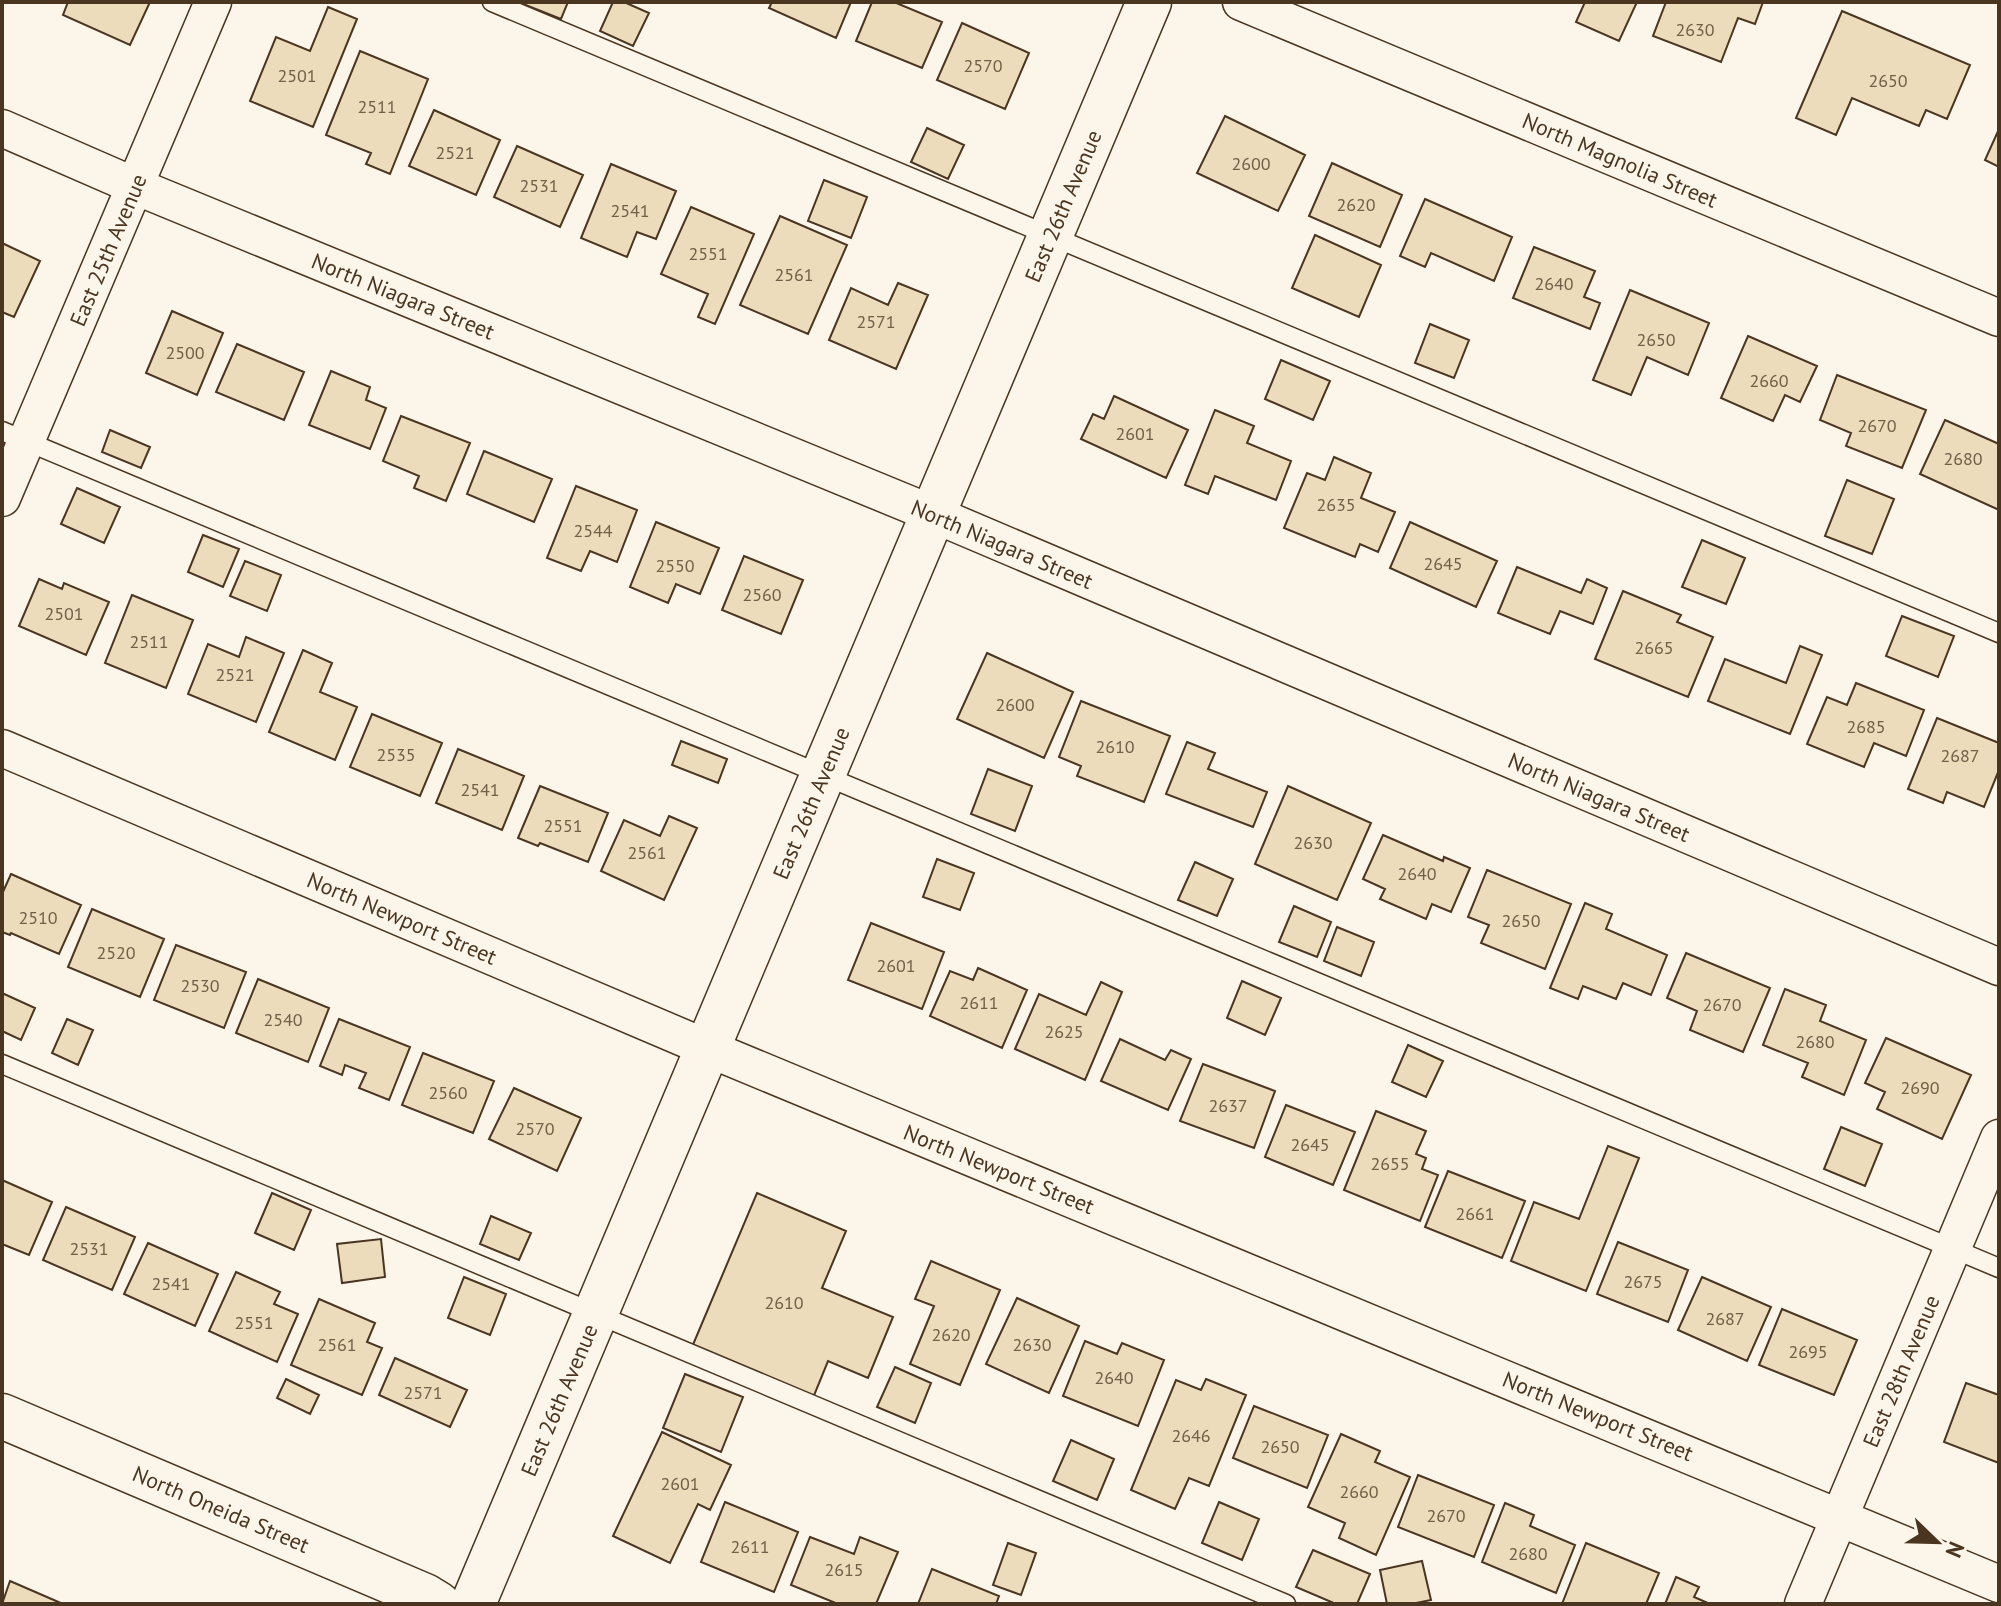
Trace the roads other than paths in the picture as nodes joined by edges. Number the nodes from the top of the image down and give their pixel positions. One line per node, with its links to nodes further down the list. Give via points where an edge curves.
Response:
1 (213, 2): 6 (street, East 25th Avenue)
2 (492, 2): 7 (lane)
3 (1149, 2): 7 (street, East 26th Avenue)
4 (1241, 2): 8 (street, North Magnolia Street)
5 (2, 128): 6 (street, North Niagara Street)
6 (135, 186): 9 (street, East 25th Avenue); 11 (street, North Niagara Street)
7 (1051, 236): 11 (street, East 26th Avenue); 12 (lane)
8 (1999, 318)
9 (14, 436): 10 (street, East 25th Avenue); 14 (lane)
10 (2, 498)
11 (933, 514): 14 (street, East 26th Avenue); 15 (street, North Niagara Street)
12 (1999, 633)
13 (2, 748): 16 (street, North Newport Street)
14 (823, 775): 16 (street, East 26th Avenue); 19 (lane)
15 (1999, 967)
16 (707, 1048): 21 (street, East 26th Avenue); 23 (street, North Newport Street)
17 (2, 1064): 21 (lane)
18 (1999, 1138): 19 (street, East 28th Avenue)
19 (1953, 1248): 20 (lane); 23 (street, East 28th Avenue)
20 (1999, 1268)
21 (595, 1313): 26 (street, East 26th Avenue); 27 (lane)
22 (2, 1416): 25 (street, North Oneida Street)
23 (1840, 1516): 24 (street, North Newport Street); 28 (street, East 28th Avenue)
24 (1999, 1584)
25 (438, 1604)
26 (473, 1604)
27 (1286, 1604)
28 (1803, 1604)

